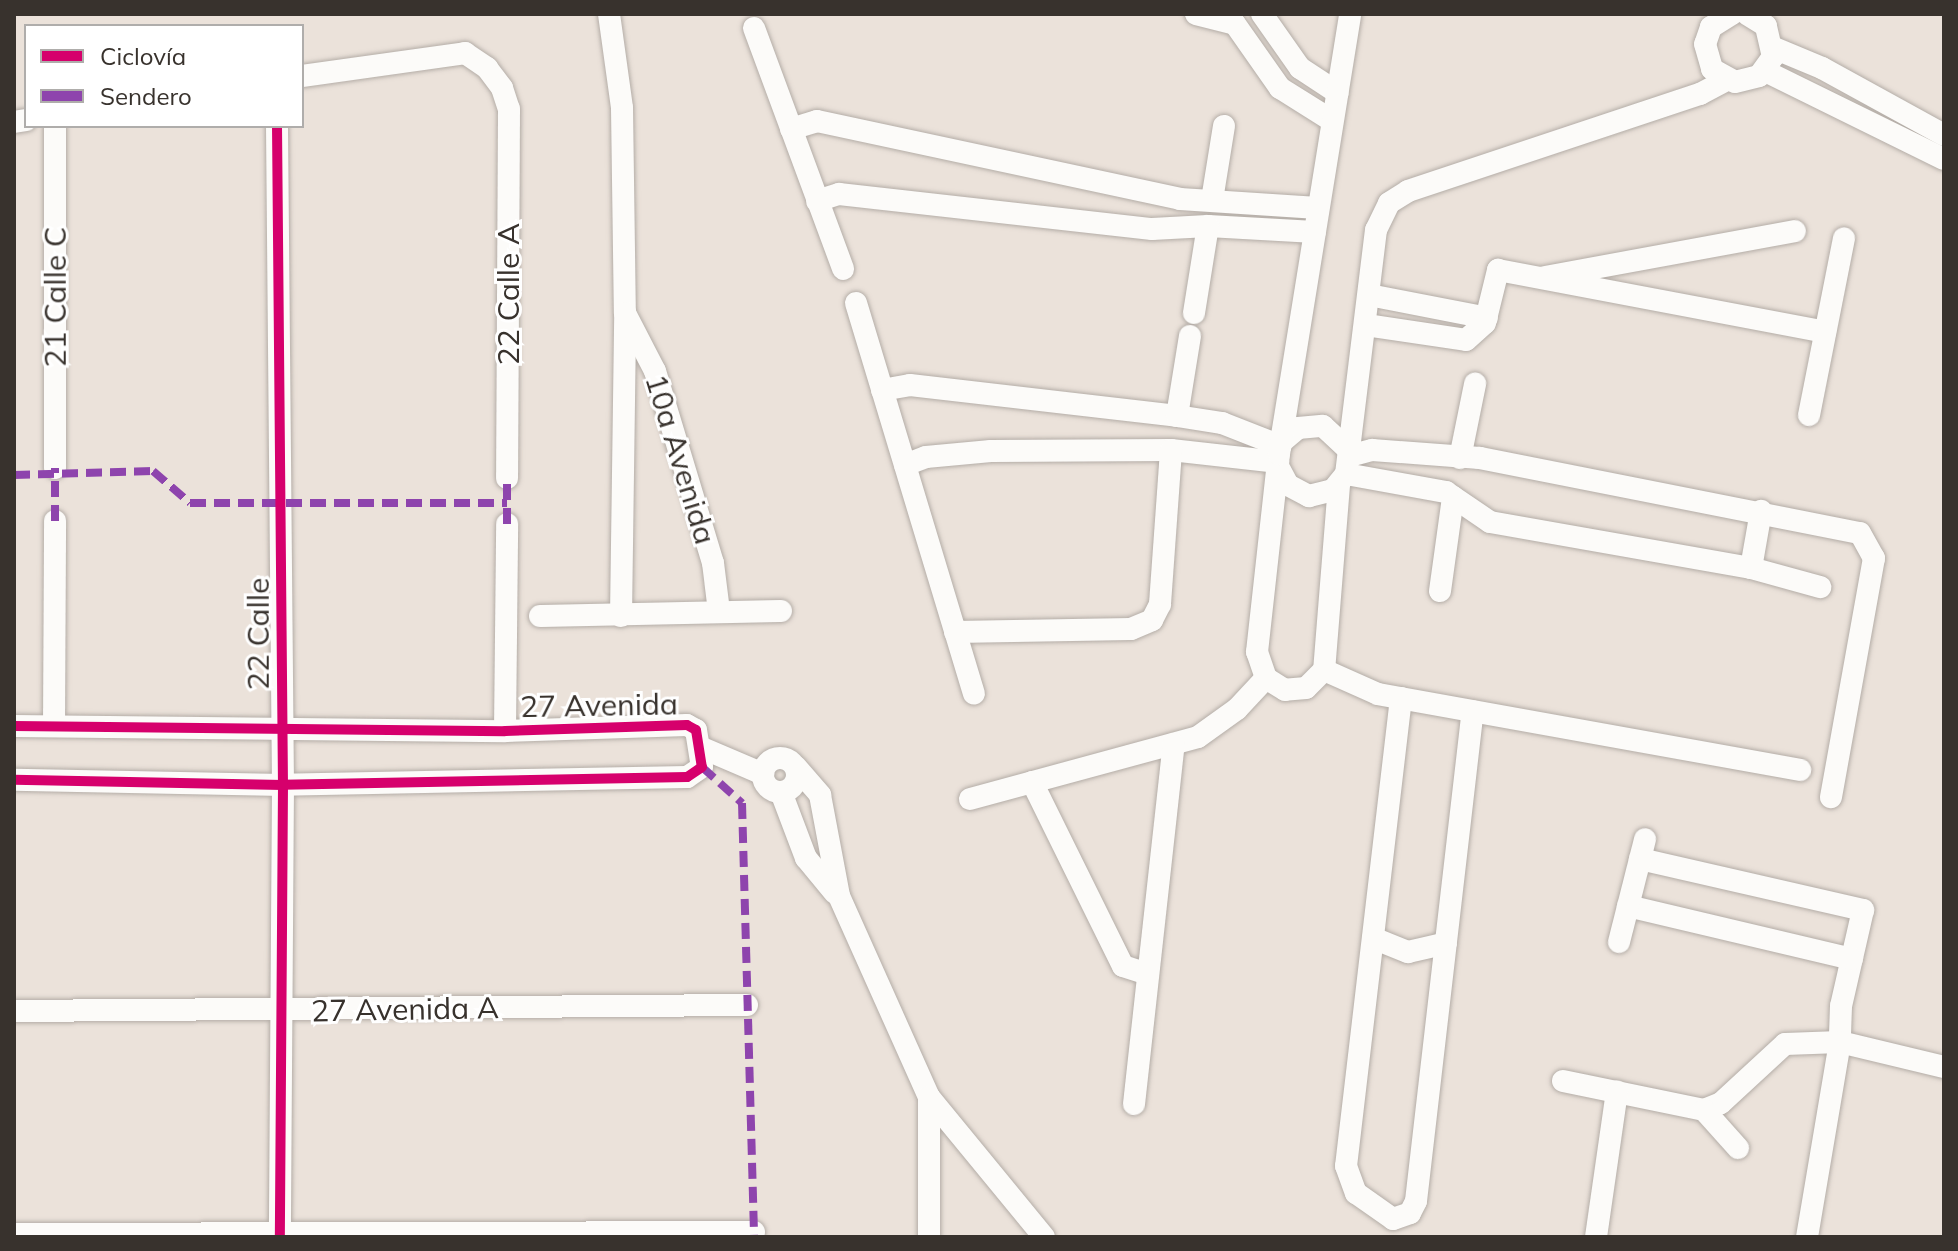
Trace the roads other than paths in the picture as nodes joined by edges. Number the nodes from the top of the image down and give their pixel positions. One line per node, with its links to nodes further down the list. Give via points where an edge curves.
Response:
1 (609, 14): 30 (street, 10a Avenida, via 622,108)
2 (1196, 14): 12 (street, via 1235,24 1280,88)
3 (1262, 14): 11 (street, via 1291,59)
4 (1350, 14): 11 (street)
5 (1731, 15): 7 (street); 10 (street, via 1711,27 1705,44 1708,62)
6 (754, 28): 16 (street)
7 (1774, 32): 8 (street); 17 (street, via 1822,68)
8 (1765, 71): 10 (street, via 1751,80); 18 (street)
9 (304, 76): 46 (street, 22 Calle A, via 465,53 496,78 509,109)
10 (1726, 80): 28 (street, via 1700,94 1397,196 1379,220)
11 (1338, 93): 12 (street)
12 (1331, 120): 21 (street)
13 (1224, 126): 19 (street)
14 (55, 128): 45 (street, 21 Calle C)
15 (277, 128): 66 (street, 22 Calle)
16 (791, 129): 19 (street, via 817,121 1180,199); 20 (street)
17 (1944, 135)
18 (1944, 159)
19 (1212, 200): 21 (street)
20 (817, 201): 22 (street, via 839,194 1152,229); 26 (street)
21 (1318, 208): 24 (street)
22 (1208, 226): 24 (street); 31 (street)
23 (1795, 231): 27 (street)
24 (1315, 232): 41 (street)
25 (1844, 238): 34 (street)
26 (843, 269)
27 (1532, 279): 32 (street, via 1498,270); 34 (street)
28 (1369, 295): 32 (street); 33 (street)
29 (856, 303): 37 (street)
30 (625, 313): 54 (street, 10a Avenida, via 655,371 713,563); 57 (street, 10a Avenida)
31 (1194, 313)
32 (1487, 318): 33 (street, via 1480,331 1458,342)
33 (1366, 325): 44 (street)
34 (1825, 332): 38 (street)
35 (1190, 336): 39 (street)
36 (1475, 384): 42 (street)
37 (882, 390): 39 (street, via 910,385); 43 (street)
38 (1809, 415)
39 (1177, 416): 41 (street, via 1222,423)
40 (1171, 450): 41 (street); 43 (street, via 991,451 926,457); 58 (street, via 1160,604 1152,620 1131,629)
41 (1281, 455): 44 (street, via 1302,494 1318,496); 44 (street, via 1306,426 1323,426); 60 (street, via 1257,652)
42 (1460, 458): 44 (street, via 1405,451); 48 (street)
43 (905, 465): 58 (street)
44 (1345, 466): 47 (street); 59 (street)
45 (55, 468)
46 (507, 478)
47 (1453, 497): 51 (street, via 1490,522); 53 (street)
48 (1761, 511): 51 (street); 77 (street, via 1853,527 1872,548)
49 (55, 521): 65 (street)
50 (507, 524): 67 (street)
51 (1751, 568): 52 (street)
52 (1820, 587)
53 (1440, 591)
54 (719, 611): 55 (street); 57 (street)
55 (781, 611)
56 (540, 616): 57 (street)
57 (621, 616)
58 (955, 632): 61 (street)
59 (1324, 670): 60 (street, via 1316,683 1296,691); 62 (street)
60 (1266, 678): 68 (street, via 1237,709 1198,737)
61 (974, 694)
62 (1401, 698): 63 (street); 81 (street)
63 (1473, 711): 71 (street); 83 (street)
64 (14, 726): 65 (street, 27 Avenida)
65 (54, 726): 66 (street, 27 Avenida)
66 (283, 731): 67 (street, 27 Avenida); 75 (street, 22 Calle)
67 (505, 731): 69 (street, 27 Avenida, via 687,725 696,730)
68 (1174, 744): 74 (street); 85 (street)
69 (700, 747): 72 (street); 75 (street, 27 Avenida, via 702,767 687,777)
70 (796, 767): 72 (street, via 777,758); 76 (street, via 795,783); 79 (street, via 820,795)
71 (1800, 770)
72 (763, 774): 76 (street, via 770,789)
73 (14, 780): 75 (street, 27 Avenida)
74 (1032, 782): 78 (street); 85 (street, via 1123,966)
75 (283, 785): 87 (street, 22 Calle)
76 (781, 792): 79 (street, via 806,858)
77 (1831, 797)
78 (970, 799)
79 (839, 896): 93 (street)
80 (1628, 906): 82 (street); 84 (street); 84 (street, via 1643,849 1863,910)
81 (1373, 938): 83 (street, via 1408,952); 83 (street, via 1346,1173 1356,1193 1393,1219 1410,1213 1416,1201)
82 (1619, 942)
83 (1446, 943)
84 (1852, 959): 89 (street, via 1841,1006)
85 (1145, 973): 94 (street)
86 (747, 1005): 87 (street, 27 Avenida A)
87 (284, 1010): 88 (street, 27 Avenida A); 99 (street, 22 Calle)
88 (14, 1011)
89 (1840, 1042): 90 (street); 95 (street, via 1785,1044 1721,1103); 103 (street)
90 (1944, 1067)
91 (1563, 1081): 92 (street)
92 (1617, 1092): 95 (street); 102 (street)
93 (929, 1097): 100 (street); 101 (street)
94 (1134, 1104)
95 (1704, 1110): 96 (street)
96 (1738, 1148)
97 (754, 1232): 99 (street)
98 (14, 1234): 99 (street)
99 (280, 1235)
100 (929, 1237)
101 (1044, 1237)
102 (1596, 1237)
103 (1807, 1237)

